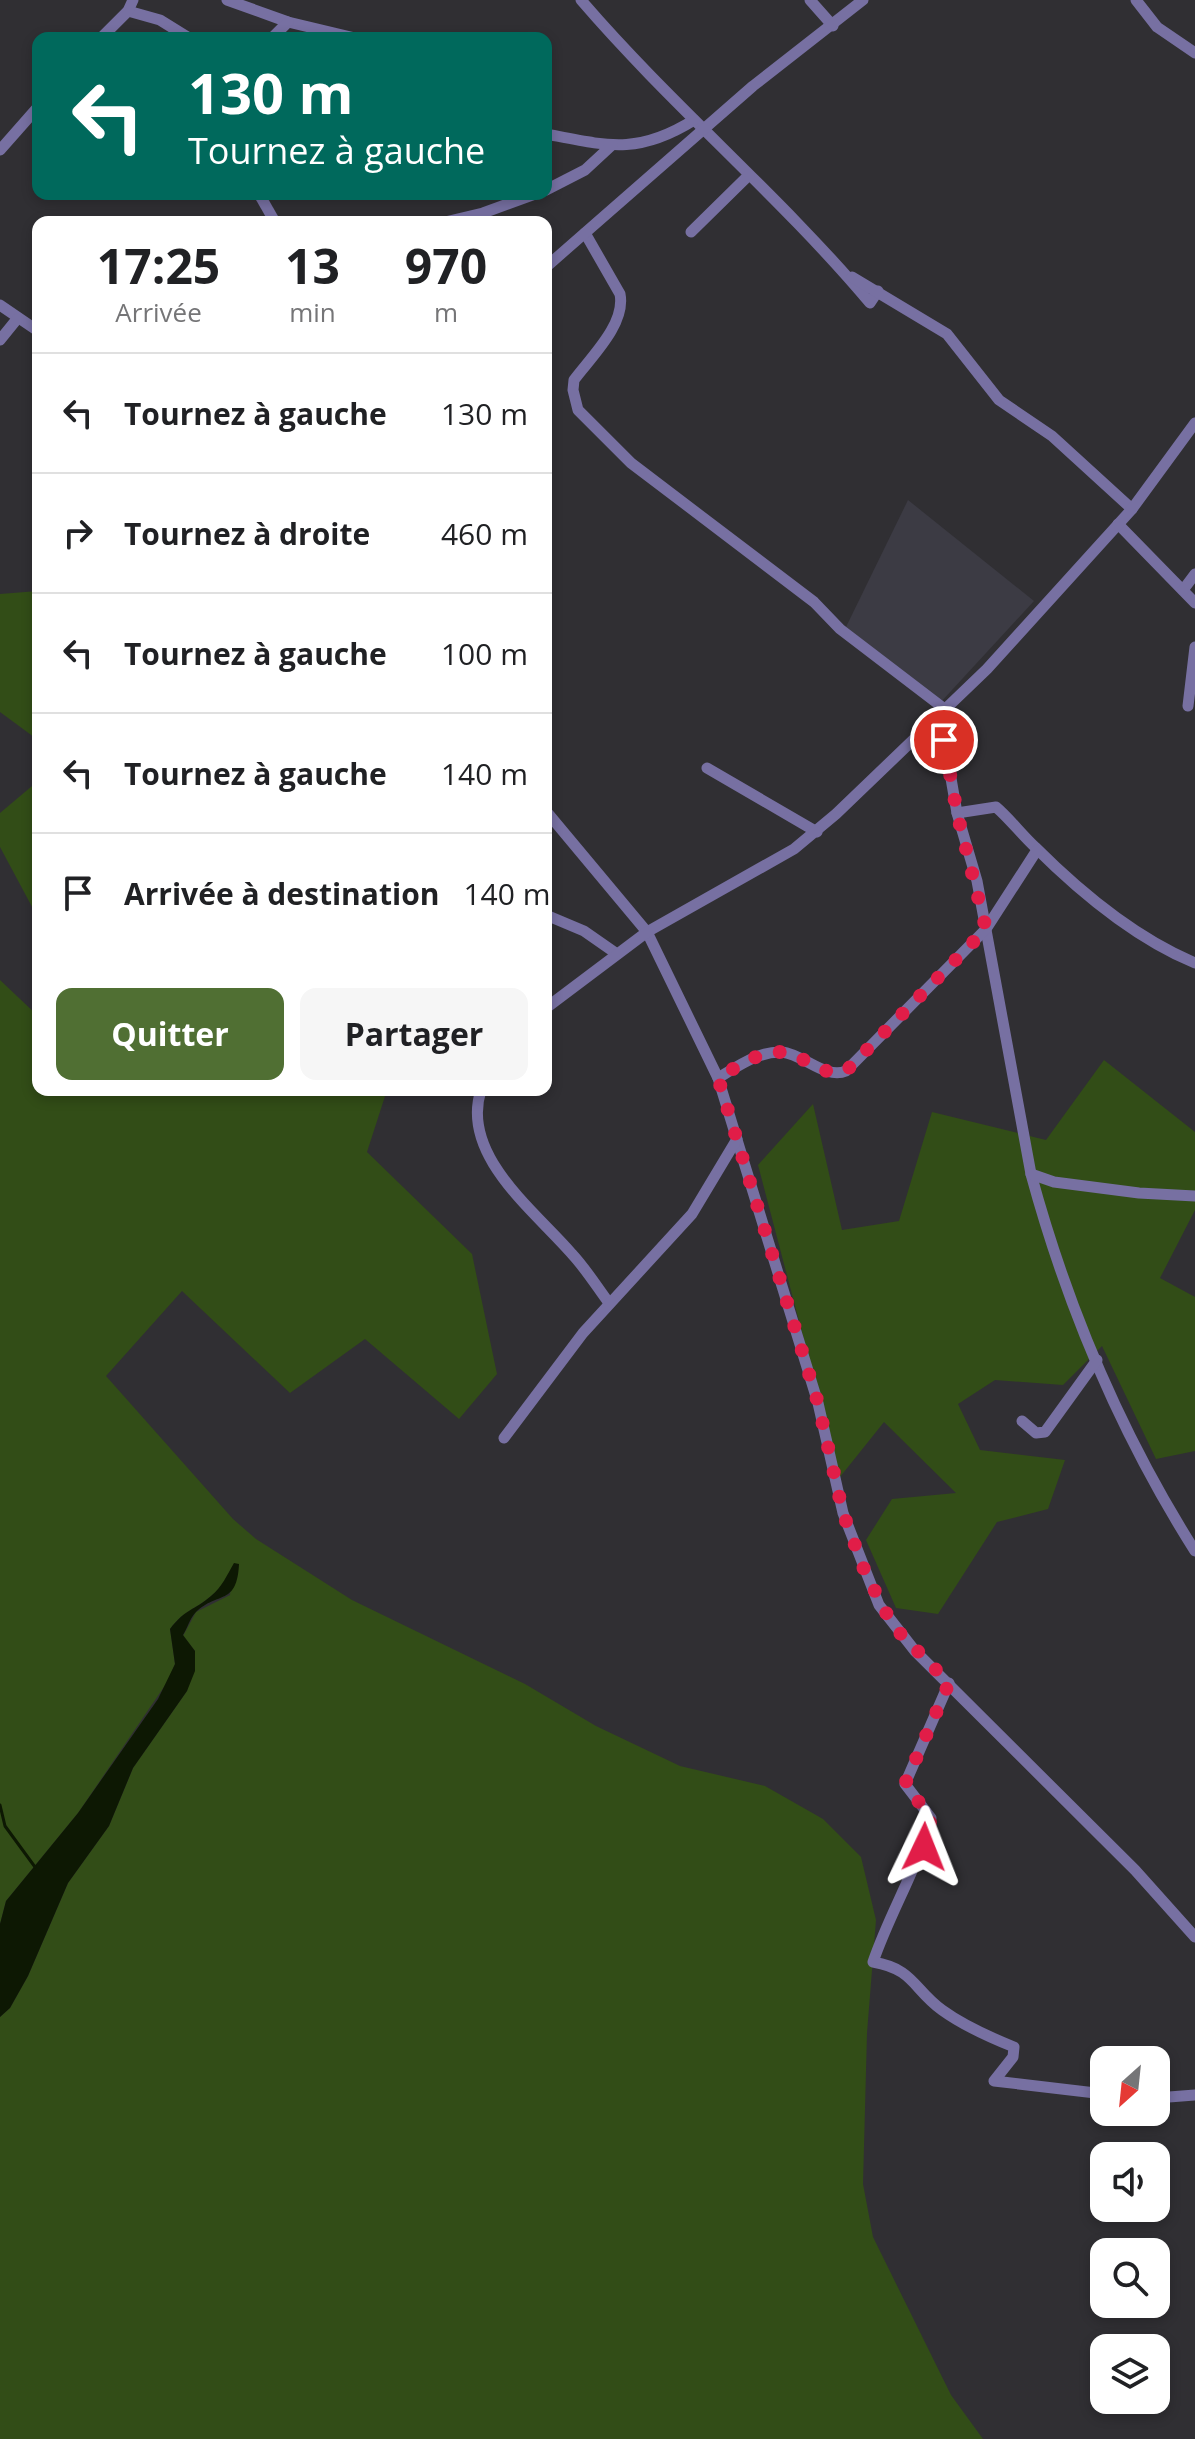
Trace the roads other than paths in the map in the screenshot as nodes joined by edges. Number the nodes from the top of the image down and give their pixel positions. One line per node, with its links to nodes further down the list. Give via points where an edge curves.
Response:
1 (227, 0): 7 (street)
2 (581, 0): 15 (street)
3 (810, 0): 8 (street)
4 (863, 0): 8 (street)
5 (1136, 0): 13 (street, via 1157,27)
6 (131, 5): 9 (street); 10 (street)
7 (288, 22): 11 (street); 12 (street)
8 (833, 26): 16 (street, via 753,86)
9 (106, 32)
10 (179, 32)
11 (278, 32)
12 (330, 32)
13 (1195, 53)
14 (32, 114): 19 (street)
15 (694, 120): 16 (street); 18 (street, via 656,141)
16 (707, 130): 20 (street); 25 (street)
17 (552, 135): 18 (street)
18 (612, 145): 21 (street, via 585,170)
19 (0, 150)
20 (749, 175): 24 (street); 32 (street, via 846,274 947,334 999,400 1052,436)
21 (552, 187)
22 (519, 200): 23 (street)
23 (470, 216)
24 (691, 232)
25 (585, 233): 26 (street); 39 (street, via 622,303 617,319 574,380 578,410 631,463 814,602)
26 (552, 262)
27 (0, 305): 28 (street)
28 (17, 319): 29 (street); 30 (street)
29 (32, 328)
30 (0, 340)
31 (1195, 423): 32 (street)
32 (1132, 509): 33 (street)
33 (1118, 524): 35 (street); 39 (street)
34 (1195, 574): 35 (street)
35 (1183, 590): 36 (street)
36 (1195, 603)
37 (1195, 647): 38 (street)
38 (1188, 706)
39 (943, 713): 41 (street); 43 (street)
40 (707, 768): 43 (street)
41 (957, 813): 44 (street, via 993,805); 46 (street)
42 (552, 818): 47 (street)
43 (817, 832): 47 (street)
44 (1037, 850): 46 (street); 49 (street, via 1134,930)
45 (552, 918): 48 (street)
46 (986, 929): 51 (street, via 846,1071 830,1073 781,1052 762,1055); 54 (street)
47 (647, 932): 48 (street); 51 (street)
48 (617, 954): 50 (street)
49 (1195, 963)
50 (552, 1003)
51 (718, 1078): 53 (street)
52 (479, 1096): 56 (street, via 478,1132 487,1155)
53 (737, 1139): 56 (street, via 692,1214); 61 (street, via 818,1403 843,1513 865,1572 893,1626)
54 (1031, 1174): 55 (street, via 1054,1182); 57 (street)
55 (1195, 1196)
56 (609, 1303): 59 (street)
57 (1097, 1360): 58 (street, via 1045,1432 1036,1433); 60 (street, via 1127,1432)
58 (1022, 1421)
59 (504, 1438)
60 (1195, 1551)
61 (949, 1683): 62 (street); 63 (street, via 905,1784 931,1818 924,1847 873,1962 897,1966 940,2009 1014,2047 1013,2057 994,2081)
62 (1195, 1937)
63 (1090, 2092)
64 (1195, 2095): 65 (street)
65 (1170, 2097)

